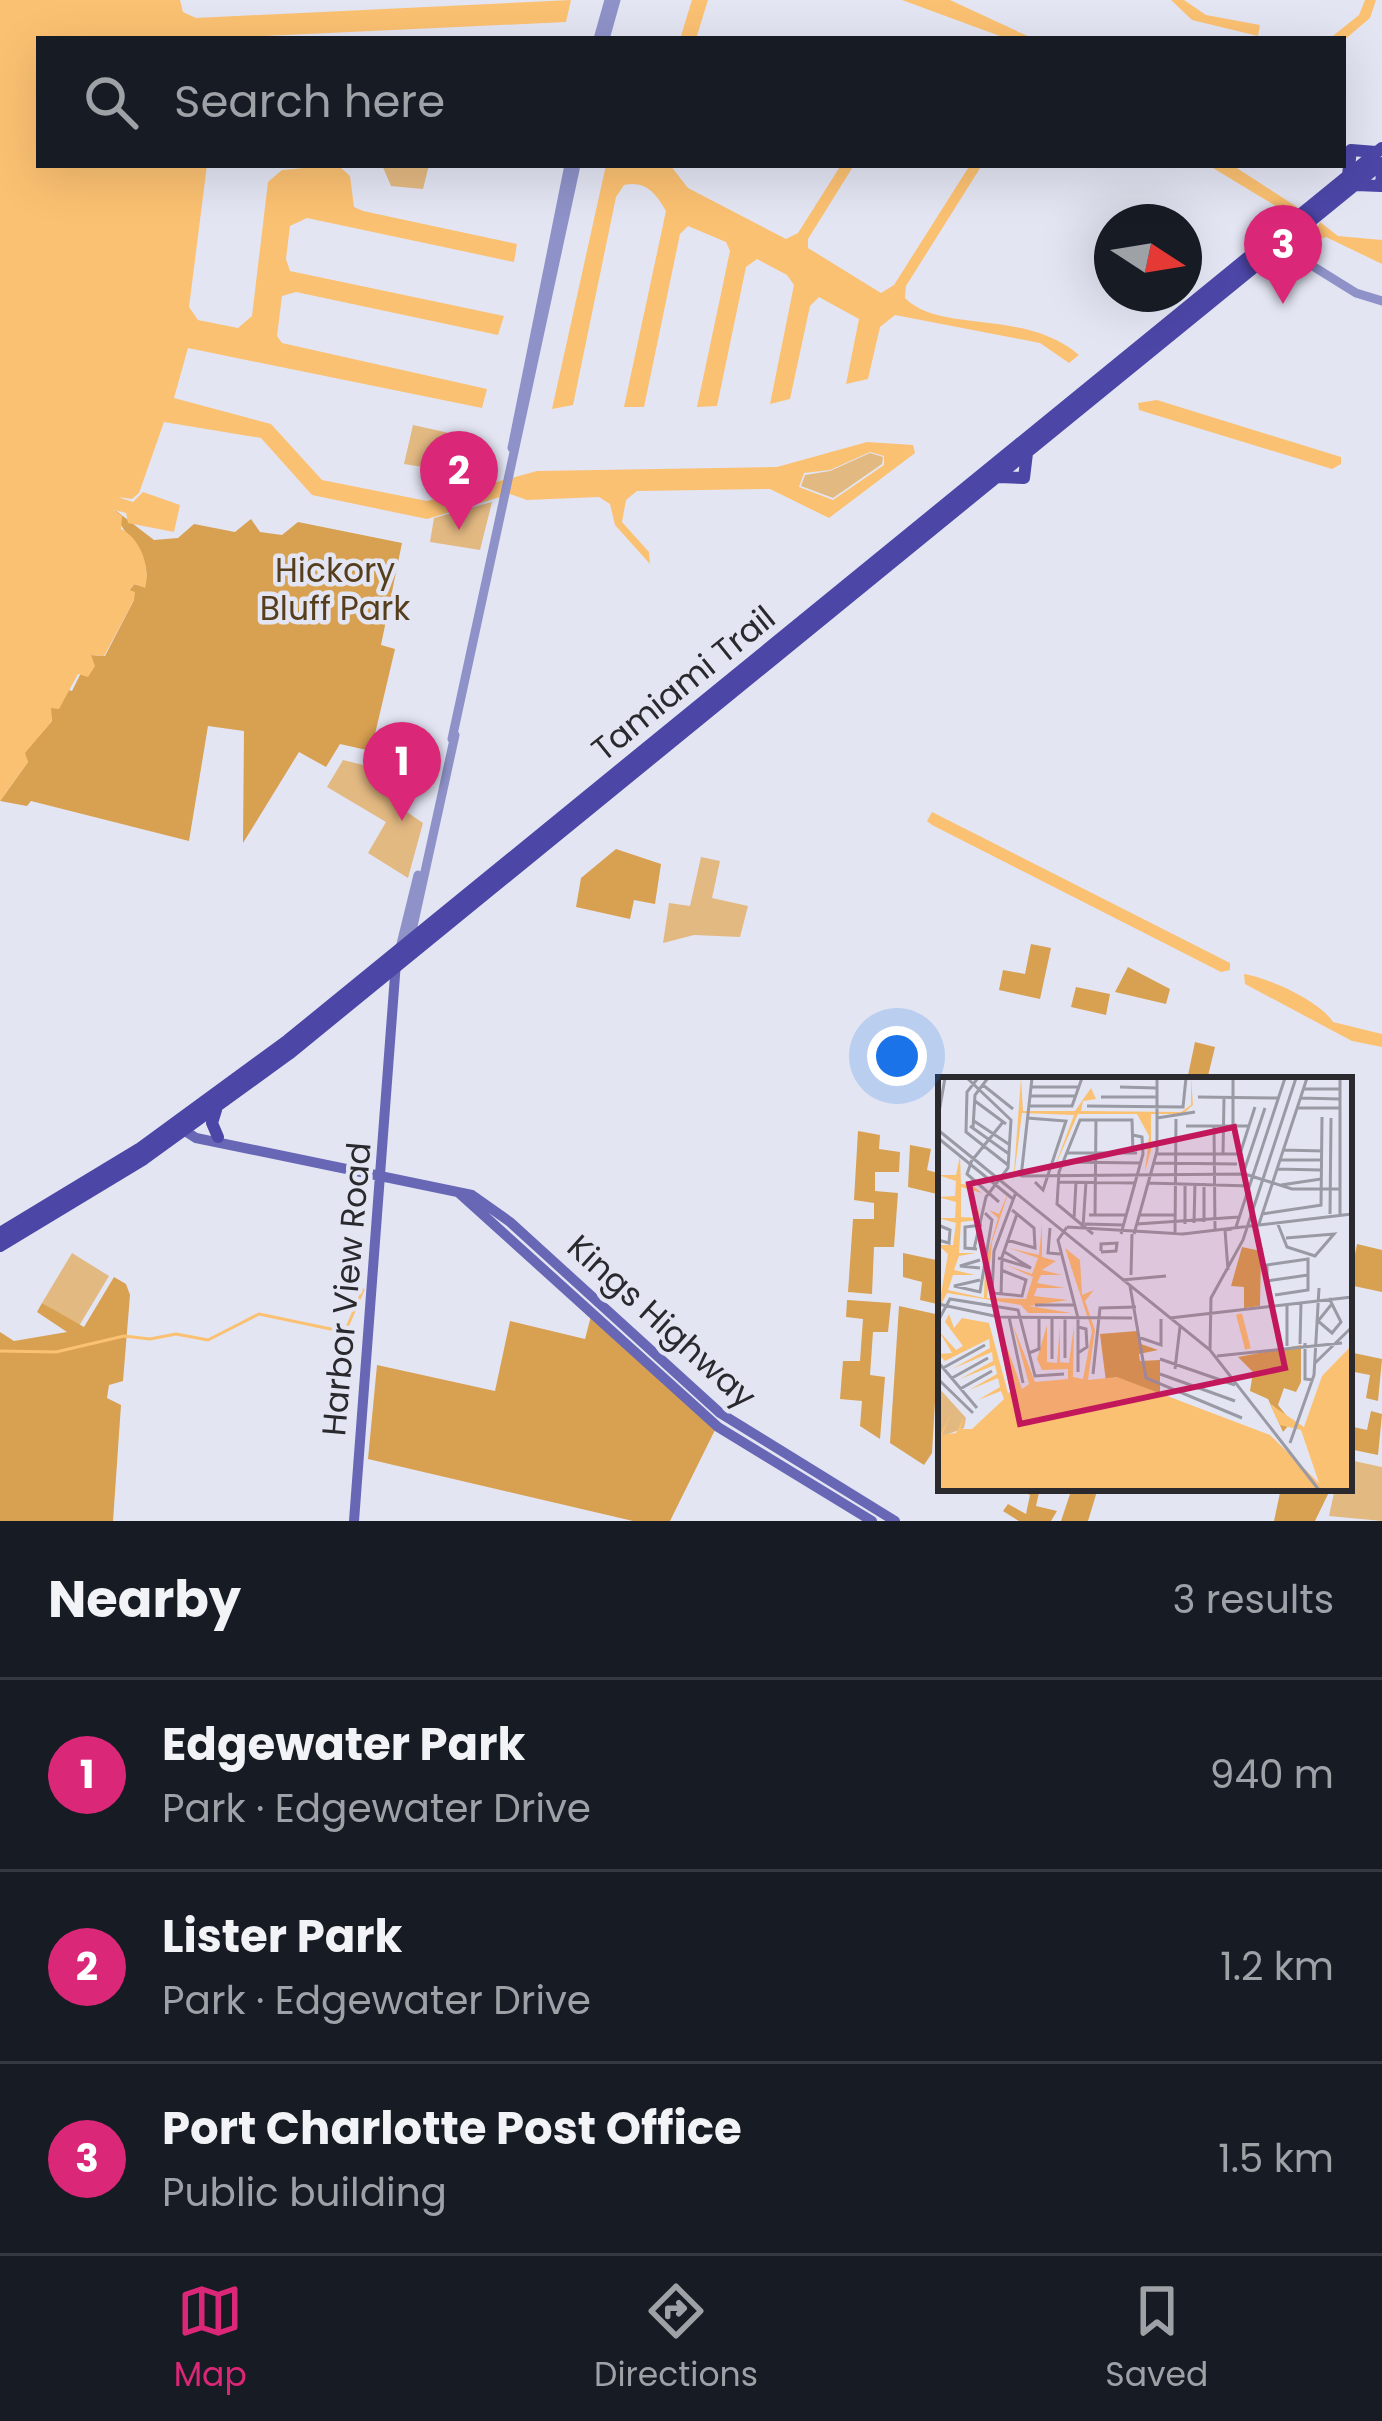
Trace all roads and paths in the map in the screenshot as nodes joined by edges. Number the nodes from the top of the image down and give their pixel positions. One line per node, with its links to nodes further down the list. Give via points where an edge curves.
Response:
1 (613, 0): 2 (street)
2 (603, 36)
3 (1381, 158): 5 (main road, Tamiami Trail); 5 (main road, via 1352,150)
4 (571, 168): 12 (street)
5 (1352, 180): 7 (main road, Tamiami Trail); 7 (main road, Tamiami Trail)
6 (1257, 231): 8 (main road)
7 (1285, 249): 8 (main road, Tamiami Trail); 9 (street)
8 (1262, 253): 10 (main road, Tamiami Trail, via 902,555); 10 (main road, Tamiami Trail)
9 (1382, 301)
10 (801, 629): 11 (main road, Tamiami Trail); 11 (main road, Tamiami Trail, via 785,650)
11 (542, 841): 14 (main road, Tamiami Trail); 15 (main road, Tamiami Trail)
12 (424, 859): 13 (street); 15 (street)
13 (415, 917): 14 (main road); 15 (street)
14 (432, 922): 15 (main road, Tamiami Trail)
15 (402, 954): 16 (main road, Tamiami Trail); 17 (main road, Harbor View Road); 20 (main road, Tamiami Trail); 22 (main road, Harbor View Road)
16 (375, 984): 17 (main road); 18 (main road, Tamiami Trail)
17 (394, 989): 22 (main road, Harbor View Road)
18 (328, 1023): 19 (main road); 21 (main road, Tamiami Trail)
19 (346, 1029)
20 (288, 1040): 21 (main road); 24 (main road, Tamiami Trail)
21 (278, 1062): 23 (main road, Tamiami Trail)
22 (391, 1062): 27 (main road, Harbor View Road)
23 (216, 1109): 24 (main road, Tamiami Trail); 25 (main road)
24 (178, 1130): 25 (main road, Kings Highway); 26 (main road, Kings Highway); 30 (main road, Tamiami Trail); 31 (main road, Tamiami Trail)
25 (218, 1136): 26 (main road, Kings Highway)
26 (255, 1147): 27 (main road, Kings Highway)
27 (384, 1174): 28 (main road, Kings Highway); 33 (main road, Harbor View Road)
28 (459, 1193): 29 (main road, Kings Highway); 29 (main road, Kings Highway)
29 (504, 1225): 32 (main road, Kings Highway); 32 (main road, Kings Highway)
30 (0, 1234)
31 (0, 1246)
32 (570, 1283): 34 (main road, Kings Highway, via 718,1427); 35 (main road, Kings Highway, via 736,1426)
33 (354, 1521)
34 (872, 1521)
35 (895, 1521)

